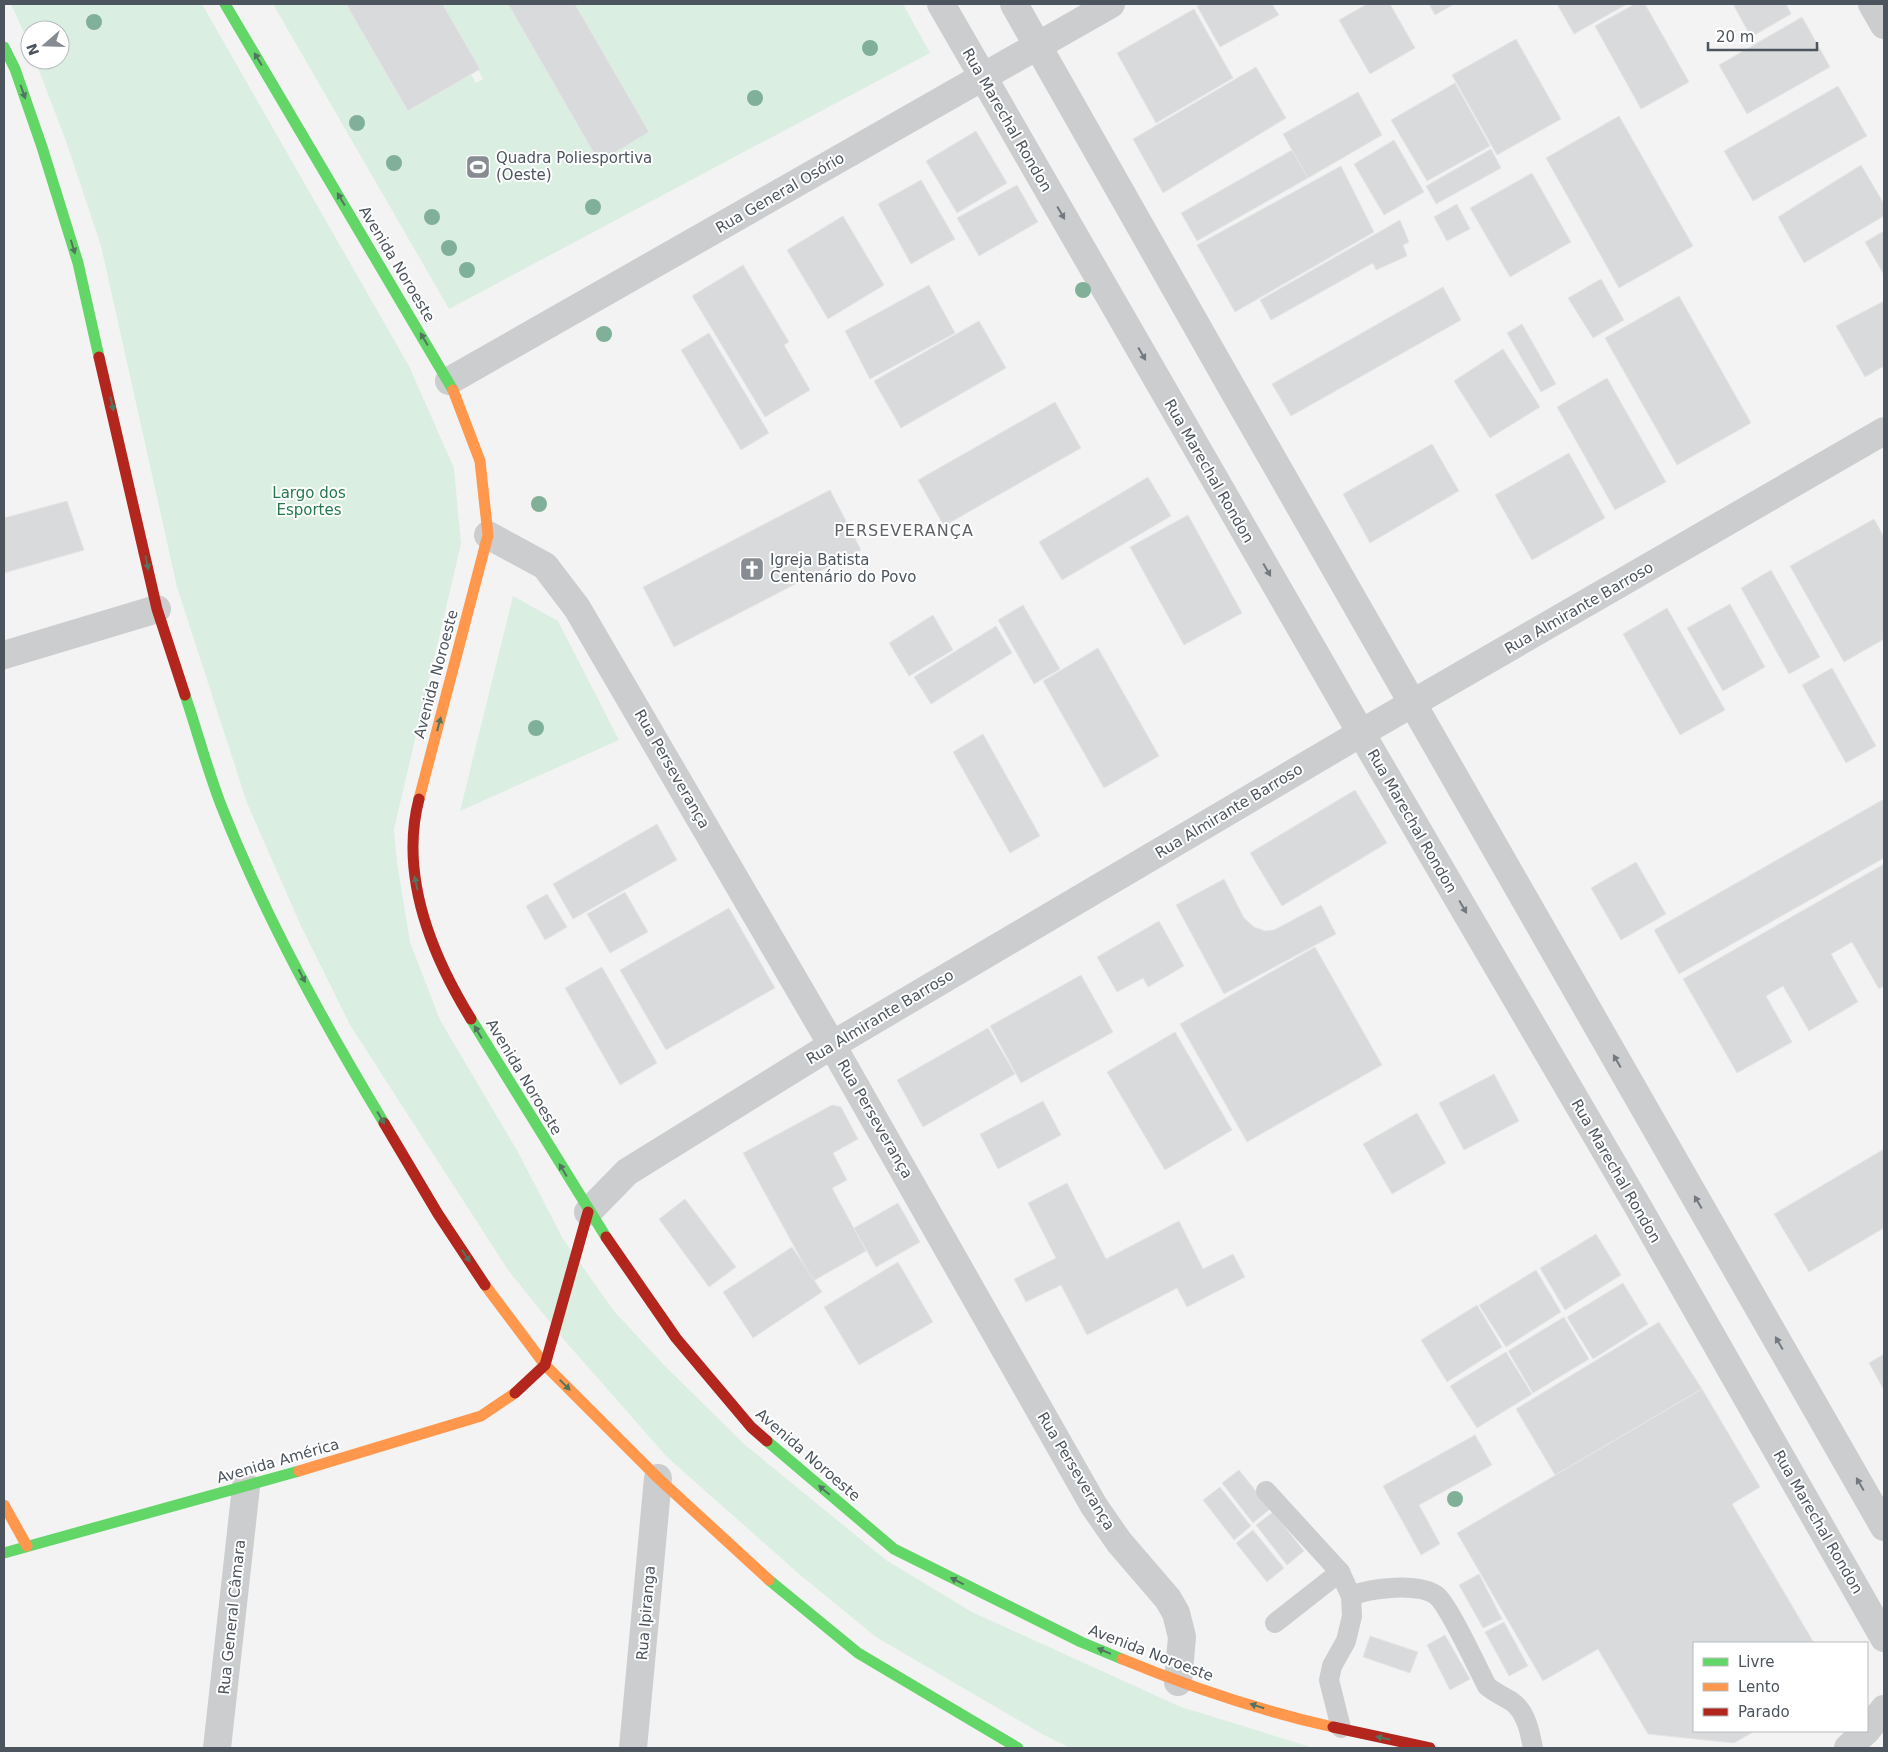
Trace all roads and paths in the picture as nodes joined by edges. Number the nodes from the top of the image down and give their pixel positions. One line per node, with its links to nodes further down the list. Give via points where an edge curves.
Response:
1 (225, 4): 10 (main road, Avenida Noroeste, one-way to 1)
2 (940, 4): 9 (street, Rua Marechal Rondon)
3 (1014, 4): 7 (street)
4 (1111, 4): 7 (street, Rua General Osório)
5 (1872, 4): 6 (street)
6 (1884, 25)
7 (1038, 45): 9 (street, Rua General Osório); 15 (street)
8 (7, 63): 13 (main road, one-way to 13, via 42,147 78,263)
9 (983, 78): 10 (street, Rua General Osório); 16 (street, Rua Marechal Rondon, one-way to 16)
10 (449, 380): 12 (main road, Avenida Noroeste, via 480,461)
11 (1884, 431): 15 (street, Rua Almirante Barroso)
12 (488, 535): 17 (street, Rua Perseverança, via 545,566 577,608); 18 (main road, Avenida Noroeste, one-way to 12, via 458,998 429,939 414,878 412,838 416,810)
13 (157, 608): 14 (street); 19 (main road, one-way to 19, via 223,810 334,1040 438,1214 495,1300)
14 (4, 655)
15 (1413, 705): 16 (street, Rua Almirante Barroso); 24 (street, one-way to 15)
16 (1360, 733): 17 (street, Rua Almirante Barroso); 30 (street, Rua Marechal Rondon, one-way to 30, via 1642,1214)
17 (832, 1045): 18 (street, Rua Almirante Barroso, via 627,1172); 31 (street, Rua Perseverança, via 1094,1506 1119,1542 1168,1598 1182,1637)
18 (588, 1212): 19 (main road); 31 (main road, Avenida Noroeste, one-way to 18, via 1081,1642 894,1549 750,1427 676,1338)
19 (545, 1365): 20 (main road, one-way to 20); 21 (main road, Avenida América, via 508,1399 481,1416)
20 (658, 1478): 37 (street, Rua Ipiranga); 38 (main road, via 755,1568 858,1653)
21 (246, 1487): 25 (main road, Avenida América); 36 (street, Rua General Câmara)
22 (1266, 1491): 27 (lane)
23 (4, 1505): 25 (main road)
24 (1884, 1527)
25 (28, 1546): 26 (main road, Avenida América)
26 (4, 1553)
27 (1340, 1572): 28 (lane); 29 (lane)
28 (1351, 1596): 33 (lane, via 1352,1616 1346,1641 1332,1666 1329,1680); 40 (lane, via 1388,1588 1424,1590 1437,1596 1487,1686 1512,1702 1522,1714)
29 (1275, 1622)
30 (1884, 1638)
31 (1178, 1682): 33 (main road, Avenida Noroeste, one-way to 31, via 1303,1720)
32 (1884, 1709): 34 (street)
33 (1341, 1728): 39 (main road, Avenida Noroeste, one-way to 33)
34 (1868, 1728)
35 (1864, 1732): 41 (street)
36 (217, 1748)
37 (633, 1748)
38 (1018, 1748)
39 (1430, 1748)
40 (1533, 1748)
41 (1848, 1748)

